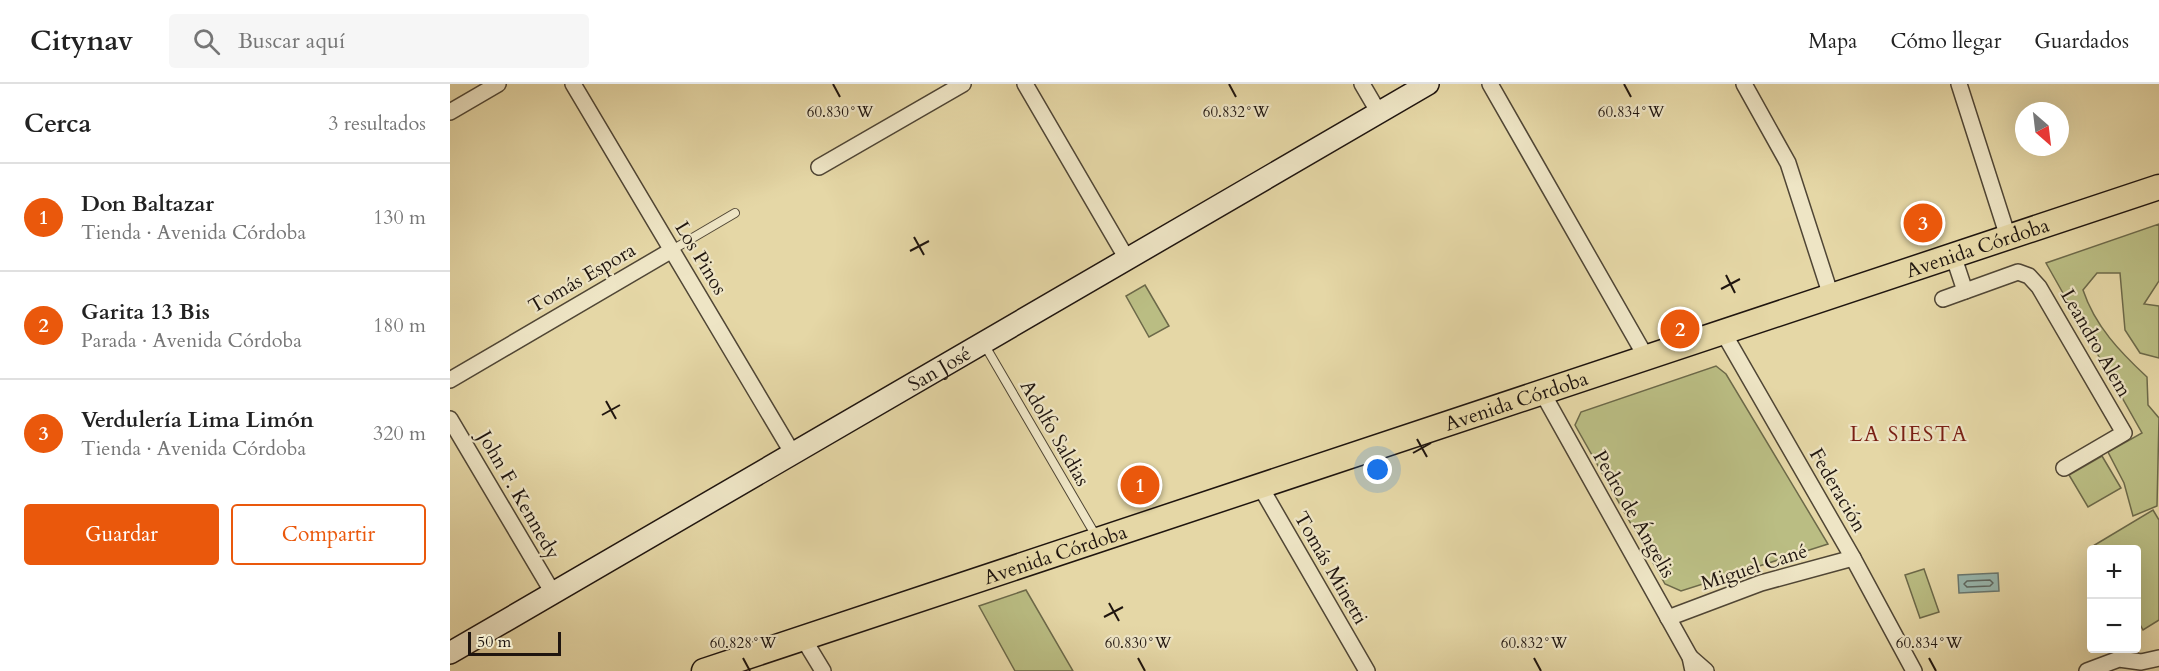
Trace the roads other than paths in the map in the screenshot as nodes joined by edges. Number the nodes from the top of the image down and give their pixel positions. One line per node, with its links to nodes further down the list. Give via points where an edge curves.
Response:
1 (498, 84): 10 (street)
2 (573, 84): 16 (street, Los Pinos)
3 (963, 84): 12 (street)
4 (1025, 84): 18 (street)
5 (1362, 84): 11 (street)
6 (1428, 84): 11 (street, San José)
7 (1490, 84): 24 (street)
8 (1744, 84): 20 (street, via 1788,163)
9 (1959, 84): 15 (street)
10 (450, 112)
11 (1379, 113): 18 (street, San José)
12 (819, 167)
13 (2159, 187): 15 (main road, Avenida Córdoba)
14 (735, 213): 16 (lane, Tomás Espora)
15 (2008, 237): 17 (main road, Avenida Córdoba)
16 (672, 250): 25 (street, Tomás Espora); 28 (street, Los Pinos)
17 (1953, 255): 19 (street); 20 (main road, Avenida Córdoba)
18 (1127, 259): 23 (street, San José)
19 (1965, 291): 21 (street); 29 (street, Leandro Alem, via 2018,272 2030,276 2124,433)
20 (1831, 296): 22 (main road, Avenida Córdoba)
21 (1943, 299)
22 (1723, 332): 24 (main road, Avenida Córdoba); 32 (street, Federación)
23 (983, 343): 28 (street, San José); 31 (lane, Adolfo Saldias)
24 (1646, 357): 26 (main road, Avenida Córdoba)
25 (450, 380)
26 (1542, 392): 30 (main road, Avenida Córdoba); 34 (street, Pedro de Ángelis)
27 (450, 419): 33 (street, John F. Kennedy)
28 (793, 454): 33 (street, San José)
29 (2064, 468)
30 (1260, 486): 31 (main road, Avenida Córdoba); 41 (street, Tomás Minetti)
31 (1098, 540): 35 (main road, Avenida Córdoba)
32 (1853, 558): 34 (street, Miguel Cané, via 1761,583); 43 (street, Federación)
33 (553, 593): 36 (street, San José)
34 (1668, 618): 38 (street, Pedro de Ángelis)
35 (803, 638): 39 (main road, Avenida Córdoba); 40 (street)
36 (450, 653)
37 (2159, 658): 44 (street, via 2140,662 2119,659)
38 (1691, 664): 42 (street, Pedro de Ángelis)
39 (704, 671)
40 (823, 671)
41 (1367, 671)
42 (1706, 671)
43 (1914, 671)
44 (2087, 671)

